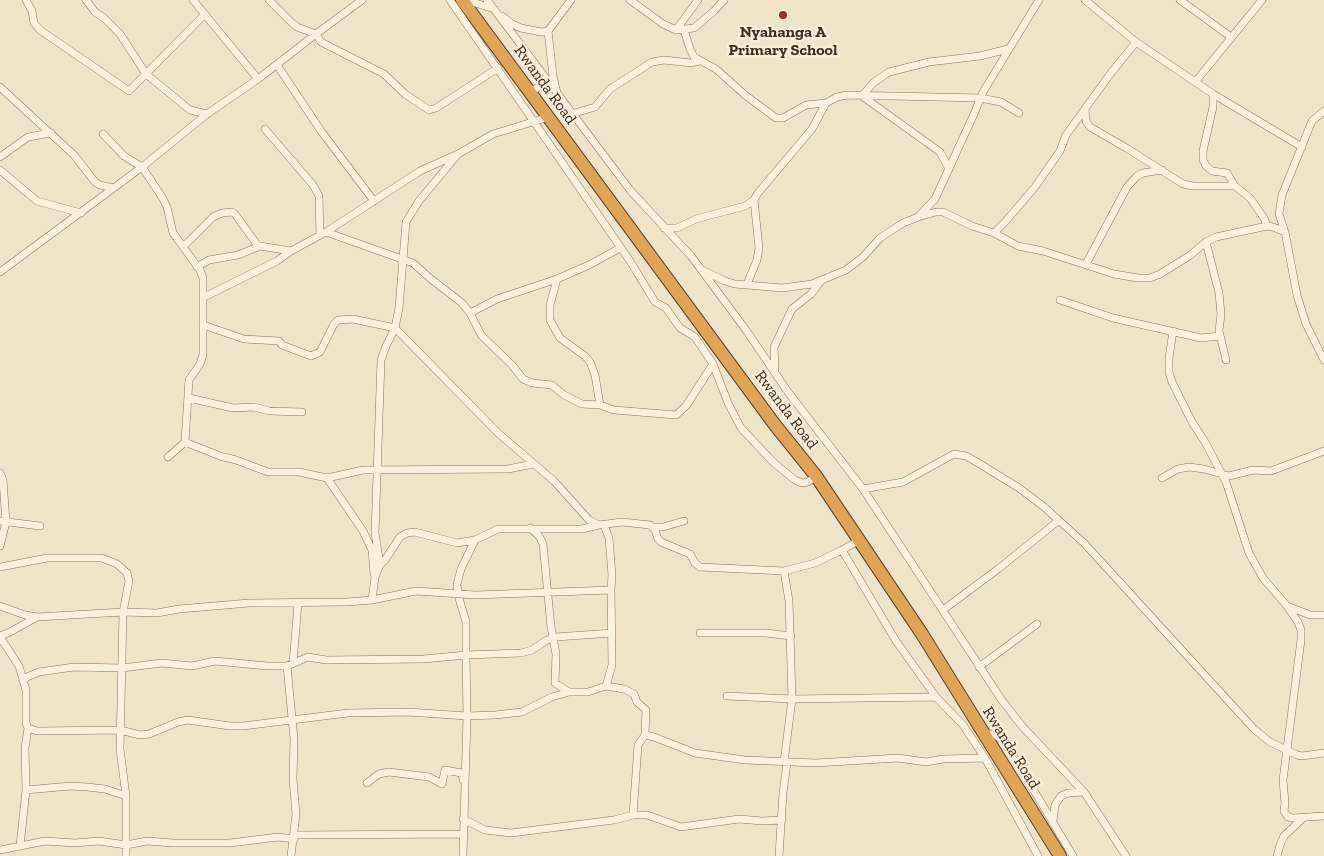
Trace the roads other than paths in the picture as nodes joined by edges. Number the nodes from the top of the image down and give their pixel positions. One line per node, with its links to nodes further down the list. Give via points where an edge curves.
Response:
1 (26, 0): 29 (street, via 40,30 127,91)
2 (86, 0): 29 (street, via 94,12 120,34)
3 (193, 0): 18 (street)
4 (269, 0): 22 (street, via 297,27)
5 (450, 0): 28 (street)
6 (464, 0): 17 (street); 34 (highway, Rwanda Road)
7 (487, 0): 17 (street)
8 (571, 0): 21 (street)
9 (630, 0): 19 (street)
10 (698, 0): 19 (street)
11 (724, 0): 20 (street, via 694,28)
12 (1040, 0): 25 (street)
13 (1085, 0): 24 (street)
14 (1180, 0): 23 (street)
15 (1262, 0): 23 (street)
16 (358, 2): 22 (street)
17 (493, 8): 21 (street, via 521,28); 31 (street)
18 (205, 14): 29 (street); 30 (street)
19 (676, 30): 20 (street)
20 (684, 30): 26 (street, via 692,53)
21 (548, 32): 36 (street)
22 (316, 34): 27 (street); 28 (street, via 321,42 384,74 405,94 430,110)
23 (1231, 37): 32 (street)
24 (1136, 42): 32 (street); 40 (street)
25 (1008, 49): 37 (street, via 889,72); 38 (street)
26 (699, 60): 39 (street, via 716,69 776,118 783,118 806,105); 44 (street, via 691,63 652,62 610,89 595,107)
27 (277, 64): 30 (street); 60 (street, via 320,131)
28 (498, 68): 46 (street)
29 (146, 74): 43 (street, via 190,110)
30 (258, 79): 43 (street)
31 (547, 81): 34 (street); 36 (street)
32 (1196, 81): 35 (street)
33 (0, 87): 48 (street)
34 (531, 92): 45 (highway, Rwanda Road)
35 (1213, 94): 50 (street); 57 (street, via 1203,160 1212,171 1227,173)
36 (558, 96): 44 (street)
37 (862, 96): 38 (street); 39 (street, via 847,95); 54 (street, via 940,152)
38 (980, 98): 41 (street, via 1001,102); 54 (street)
39 (826, 103): 59 (street, via 812,129)
40 (1085, 109): 56 (street, via 1090,127); 67 (street, via 1035,187)
41 (1019, 113)
42 (1323, 113): 50 (street, via 1312,121)
43 (207, 114): 53 (street)
44 (572, 114): 64 (street, via 630,190)
45 (549, 117): 46 (street); 102 (highway, Rwanda Road)
46 (534, 123): 51 (street, via 493,134); 71 (street)
47 (265, 129): 66 (street, via 313,185 319,196)
48 (51, 132): 52 (street, via 28,137); 58 (street, via 74,154 95,182)
49 (103, 134): 53 (street, via 124,156)
50 (1302, 147): 65 (street, via 1280,203 1279,214)
51 (458, 154): 60 (street, via 420,171); 73 (street, via 409,215)
52 (0, 157)
53 (142, 167): 58 (street); 70 (street, via 162,197 172,229)
54 (948, 169): 62 (street, via 935,199)
55 (0, 170): 61 (street, via 38,201)
56 (1162, 170): 57 (street, via 1187,185); 74 (street, via 1143,173 1127,187)
57 (1235, 186): 63 (street, via 1250,198)
58 (113, 188): 61 (street)
59 (754, 200): 64 (street, via 745,206 696,219 678,228); 80 (street, via 759,248)
60 (374, 201): 66 (street)
61 (80, 213): 77 (street)
62 (918, 217): 67 (street, via 943,212); 79 (street, via 880,238 846,270)
63 (1267, 226): 65 (street); 68 (street)
64 (664, 228): 76 (street)
65 (1285, 232): 88 (street, via 1297,295 1306,324)
66 (323, 233): 72 (street); 73 (street)
67 (994, 233): 74 (street, via 1018,246)
68 (1206, 242): 74 (street, via 1150,278 1114,274); 87 (street, via 1219,293)
69 (258, 246): 70 (street, via 232,212 212,217); 72 (street); 75 (street, via 238,255 209,260)
70 (183, 247): 75 (street)
71 (620, 248): 78 (street); 90 (street, via 655,302 666,308 680,328 693,335)
72 (291, 251): 81 (street, via 268,266)
73 (402, 258): 83 (street, via 457,298); 85 (street)
74 (1086, 264)
75 (197, 267): 81 (street, via 203,278)
76 (701, 270): 80 (street, via 725,281); 91 (street)
77 (0, 272)
78 (557, 279): 83 (street, via 497,299); 93 (street, via 550,305 550,320 560,338 590,362)
79 (822, 281): 80 (street, via 790,288); 91 (street, via 792,309 774,347)
80 (747, 284)
81 (204, 297): 84 (street)
82 (1060, 300): 86 (street, via 1113,318)
83 (470, 313): 93 (street, via 481,335 523,379 552,385 582,404)
84 (203, 325): 85 (street, via 244,339 279,341 311,356 320,352 338,320 352,319); 92 (street, via 203,355 189,380)
85 (395, 328): 98 (street); 99 (street, via 381,360)
86 (1173, 331): 87 (street, via 1205,339); 101 (street, via 1169,358 1172,382)
87 (1220, 336): 89 (street)
88 (1322, 354)
89 (1226, 360)
90 (713, 364): 93 (street, via 686,406 676,415 614,410); 102 (street, via 735,416 751,440 795,480 808,482)
91 (775, 373): 105 (street)
92 (189, 398): 94 (street, via 233,408); 95 (street)
93 (600, 405)
94 (302, 412)
95 (186, 442): 97 (street); 103 (street, via 268,472 298,472)
96 (1324, 451): 101 (street, via 1271,471)
97 (168, 457)
98 (533, 464): 99 (street, via 508,469); 109 (street, via 554,481 584,515)
99 (376, 470): 103 (street, via 357,470); 117 (street, via 375,533)
100 (0, 473): 106 (street, via 4,480)
101 (1222, 475): 104 (street, via 1189,468 1178,469); 127 (street, via 1249,554 1263,578)
102 (816, 476): 114 (highway, Rwanda Road)
103 (327, 478): 120 (street, via 372,550)
104 (1162, 478)
105 (862, 489): 108 (street, via 903,482 954,454 966,456 1019,488); 128 (street)
106 (3, 521): 110 (street); 115 (street)
107 (684, 521): 111 (street)
108 (1058, 521): 128 (street); 154 (street, via 1084,543 1254,729)
109 (602, 525): 111 (street, via 622,522); 112 (street, via 582,529); 121 (street, via 610,543)
110 (40, 526)
111 (653, 527): 119 (street, via 659,540 690,554 700,567)
112 (530, 528): 113 (street, via 498,529); 122 (street, via 543,544)
113 (475, 540): 117 (street, via 452,543 415,532 407,533 400,537); 123 (street, via 458,578)
114 (860, 540): 116 (street); 152 (highway, Rwanda Road)
115 (0, 546)
116 (842, 550): 119 (street, via 815,563); 146 (street, via 896,641)
117 (380, 565): 120 (street)
118 (0, 567): 129 (street, via 56,557 102,558 127,572 129,580)
119 (784, 571): 135 (street)
120 (375, 577): 124 (street)
121 (610, 590): 122 (street); 133 (street)
122 (548, 592): 123 (street); 137 (street)
123 (458, 595): 124 (street, via 416,591); 138 (street, via 466,622)
124 (372, 600): 125 (street)
125 (298, 603): 129 (street, via 249,602 157,613); 139 (street)
126 (0, 606): 131 (street)
127 (1287, 606): 130 (street, via 1310,615); 154 (street, via 1301,630)
128 (943, 610): 140 (street)
129 (123, 612): 131 (street); 141 (street)
130 (1324, 615)
131 (37, 617): 136 (street)
132 (1037, 624): 140 (street)
133 (612, 633): 137 (street); 143 (street, via 612,665)
134 (700, 633): 135 (street)
135 (791, 636): 147 (street)
136 (0, 637): 142 (street, via 15,659)
137 (552, 638): 138 (street, via 521,653); 144 (street, via 556,654 555,683)
138 (466, 655): 139 (street, via 424,659 326,660 308,657); 148 (street)
139 (290, 664): 141 (street, via 268,666 215,661 192,666 156,663); 149 (street)
140 (979, 667): 161 (street, via 1021,725)
141 (122, 668): 142 (street, via 61,668 32,674); 151 (street)
142 (22, 681): 150 (street, via 26,690)
143 (606, 686): 144 (street, via 588,692); 153 (street, via 634,694 646,710)
144 (569, 692): 148 (street, via 552,696 520,712)
145 (727, 696): 147 (street)
146 (936, 697): 147 (street); 156 (street, via 963,725)
147 (792, 699): 157 (street)
148 (467, 716): 149 (street, via 408,712 348,713); 159 (street)
149 (292, 720): 151 (street, via 230,726 188,720 140,735); 170 (street)
150 (28, 728): 151 (street, via 37,731); 160 (street)
151 (120, 730): 162 (street)
152 (984, 733): 168 (street, via 1005,742); 179 (highway, Rwanda Road)
153 (645, 735): 157 (street, via 694,753); 163 (street, via 638,745)
154 (1287, 751): 155 (street, via 1302,756); 166 (street, via 1283,780 1284,811 1288,817)
155 (1324, 753)
156 (985, 758): 157 (street, via 943,758 926,762 898,758); 178 (street)
157 (785, 762): 167 (street)
158 (367, 782): 159 (street, via 389,772 429,777 442,784 444,770 462,773)
159 (465, 788): 165 (street)
160 (26, 790): 162 (street, via 87,787); 172 (street)
161 (1084, 792): 168 (street, via 1061,796 1055,805); 181 (street)
162 (126, 796): 171 (street)
163 (633, 815): 165 (street, via 511,833 485,830); 167 (street, via 647,815 681,827 739,819)
164 (1324, 816): 166 (street)
165 (463, 819): 169 (street)
166 (1302, 819): 182 (street, via 1284,836)
167 (782, 820): 177 (street)
168 (1053, 822): 180 (street)
169 (463, 834): 170 (street); 176 (street)
170 (294, 837): 171 (street, via 214,843 146,841); 175 (street)
171 (126, 845): 172 (street, via 40,841); 174 (street)
172 (20, 846): 173 (street)
173 (0, 850)
174 (126, 856)
175 (291, 856)
176 (463, 856)
177 (779, 856)
178 (1038, 856)
179 (1060, 856)
180 (1073, 856)
181 (1126, 856)
182 (1277, 856)

